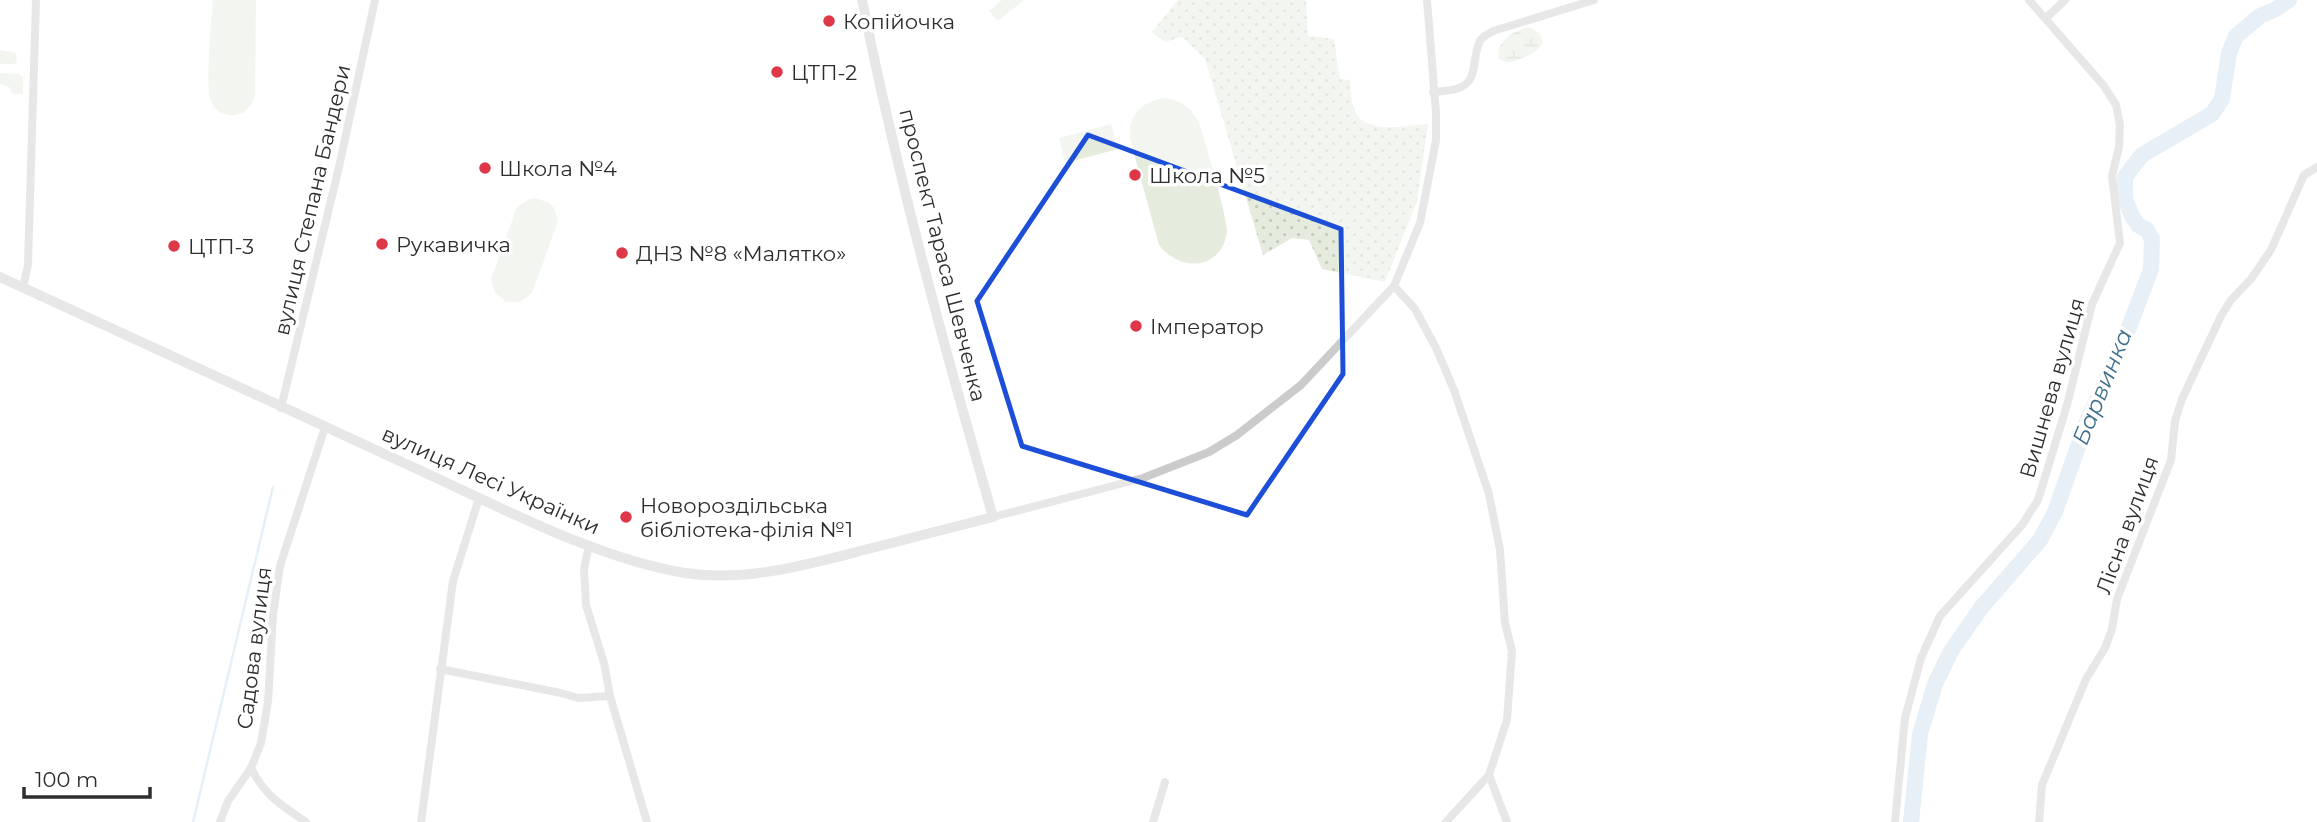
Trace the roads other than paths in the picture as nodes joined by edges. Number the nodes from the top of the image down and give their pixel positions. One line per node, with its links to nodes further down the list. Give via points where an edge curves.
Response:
1 (36, 0): 13 (street, via 28,265)
2 (375, 0): 14 (street, вулиця Степана Бандери)
3 (862, 0): 17 (street, проспект Тараса Шевченка, via 900,169)
4 (1427, 0): 9 (street)
5 (1594, 0): 9 (street, via 1493,31 1482,38 1470,80 1457,89)
6 (2029, 0): 8 (street, Вишнева вулиця)
7 (2065, 0): 8 (street)
8 (2046, 18): 31 (street, Вишнева вулиця, via 2116,105 2119,148 2112,176 2120,243 2092,304 2038,500 2022,525 1940,616 1921,658 1905,718)
9 (1433, 92): 12 (street, via 1436,140 1420,223)
10 (2317, 166): 32 (street, Лісна вулиця, via 2304,175 2271,250 2221,316 2182,399 2171,460 2117,598 2105,648 2086,679 2042,785)
11 (0, 277): 13 (street, вулиця Лесі Українки)
12 (1394, 286): 17 (street, via 1301,385 1209,452 1143,478); 22 (street, via 1415,309 1454,390 1489,494 1500,550 1505,623 1512,651 1507,720)
13 (23, 288): 14 (street, вулиця Лесі Українки)
14 (281, 408): 15 (street, вулиця Лесі Українки)
15 (324, 429): 16 (street, вулиця Лесі Українки); 21 (street, Садова вулиця, via 280,566 268,702)
16 (478, 501): 18 (street, вулиця Лесі Українки); 19 (street, via 453,581)
17 (993, 517): 18 (street, вулиця Лесі Українки, via 813,563 747,574 685,573)
18 (589, 545): 20 (street, via 583,586)
19 (440, 669): 20 (street, via 578,698); 26 (street)
20 (610, 696): 27 (street)
21 (251, 768): 24 (street, Садова вулиця, via 228,801); 25 (street, via 271,798)
22 (1489, 775): 29 (street); 30 (street)
23 (1165, 782): 28 (street)
24 (220, 822)
25 (306, 822)
26 (421, 822)
27 (647, 822)
28 (1153, 822)
29 (1446, 822)
30 (1507, 822)
31 (1895, 822)
32 (2039, 822)

